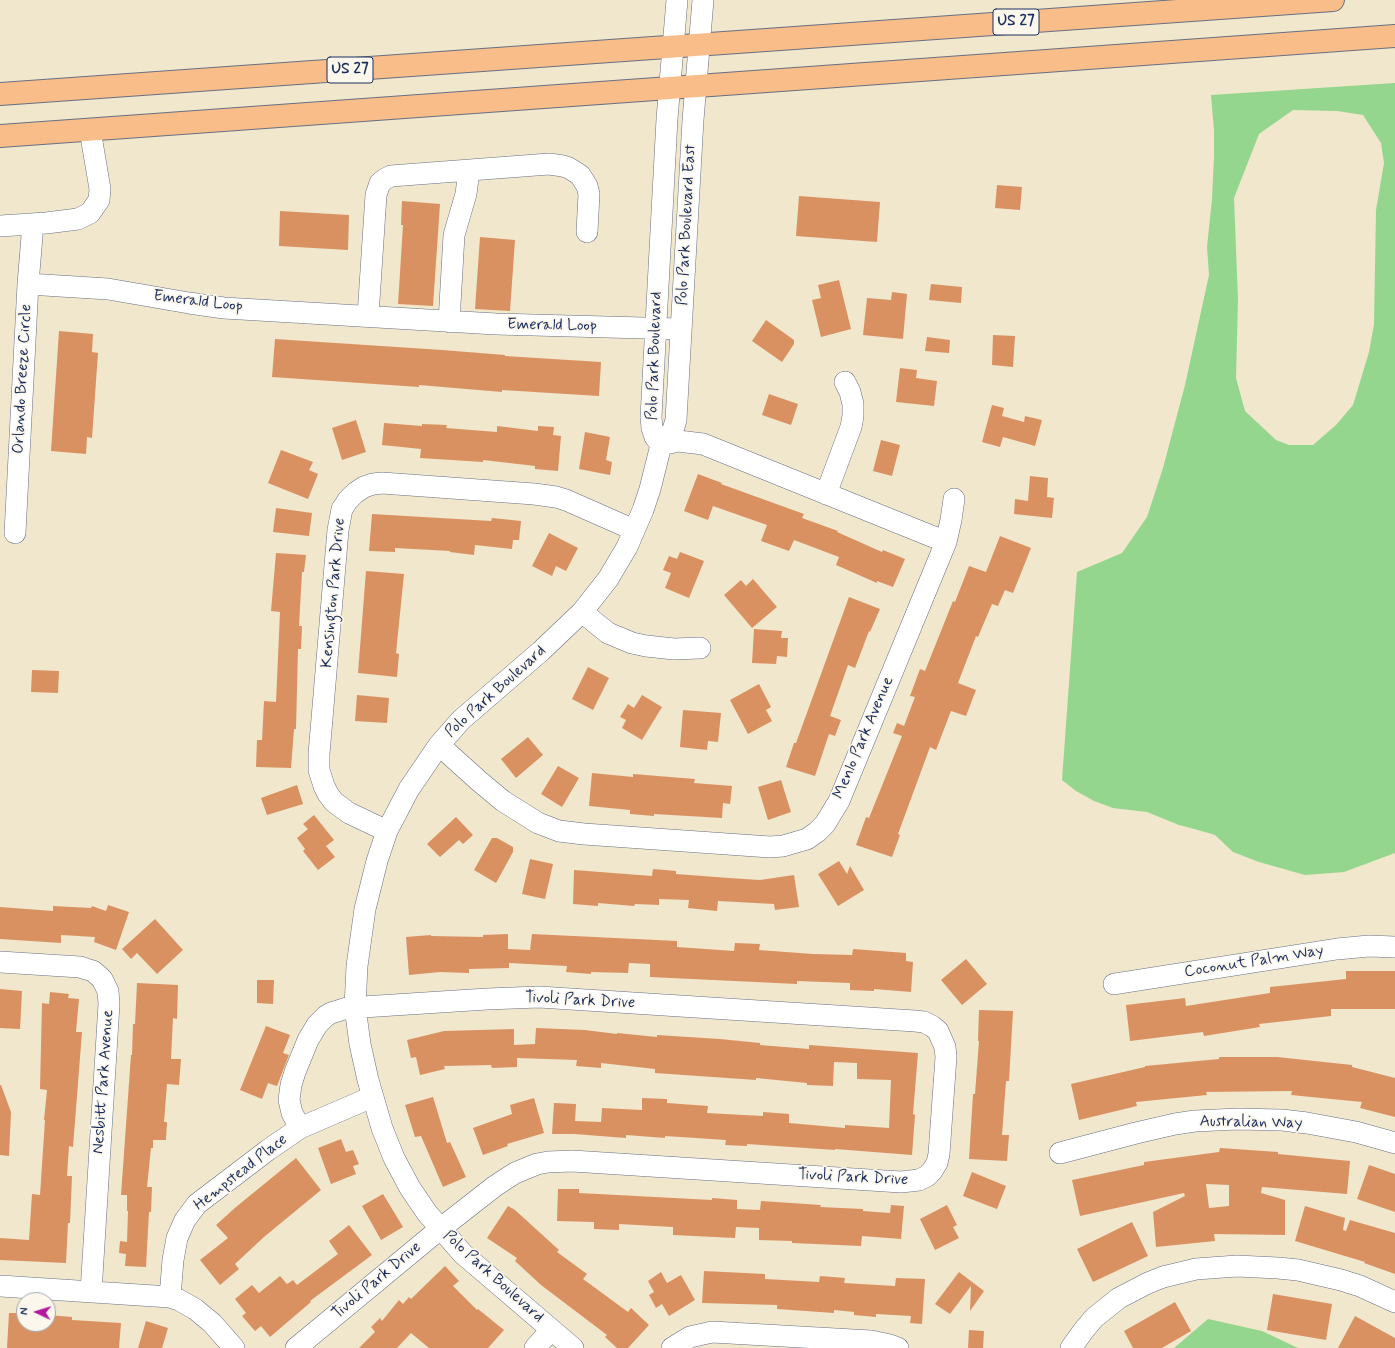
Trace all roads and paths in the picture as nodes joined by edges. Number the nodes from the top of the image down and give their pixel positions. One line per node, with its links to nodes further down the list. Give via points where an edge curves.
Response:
1 (677, 0): 8 (street)
2 (703, 0): 7 (street, Polo Park Boulevard East)
3 (1333, 0): 7 (highway, US 27)
4 (1395, 30): 6 (highway)
5 (1395, 36): 6 (highway)
6 (1350, 39): 9 (highway)
7 (699, 45): 8 (highway, US 27); 9 (street, Polo Park Boulevard East)
8 (673, 47): 10 (street, Polo Park Boulevard); 11 (highway, US 27)
9 (696, 86): 10 (highway); 16 (street, Polo Park Boulevard East)
10 (669, 89): 12 (highway); 15 (street, Polo Park Boulevard)
11 (0, 94)
12 (90, 130): 13 (highway); 17 (street, via 100,189 99,200 90,214 78,219)
13 (0, 136)
14 (469, 170): 19 (street, via 549,164 569,168 580,175 587,186); 21 (street, via 391,176 380,183 376,195); 22 (street, via 466,194 454,235)
15 (662, 215): 16 (street); 23 (street, Polo Park Boulevard)
16 (688, 216): 24 (street, Polo Park Boulevard East)
17 (33, 224): 18 (street); 20 (street, Orlando Breeze Circle)
18 (0, 226)
19 (587, 232)
20 (28, 284): 21 (street, Emerald Loop, via 108,289 224,308); 32 (street, Orlando Breeze Circle)
21 (368, 316): 22 (street, Emerald Loop)
22 (448, 322): 23 (street, Emerald Loop)
23 (656, 328): 24 (street, Emerald Loop); 28 (street, Polo Park Boulevard, via 651,417 655,437)
24 (681, 330): 26 (street, Polo Park Boulevard East)
25 (845, 382): 29 (street, via 853,404 853,416)
26 (676, 420): 27 (street, via 686,436); 28 (street, Polo Park Boulevard East)
27 (695, 442): 28 (street, via 678,441); 29 (street)
28 (661, 445): 31 (street, Polo Park Boulevard, via 650,490)
29 (826, 494): 33 (street)
30 (954, 500): 33 (street, Menlo Park Avenue)
31 (634, 530): 34 (street, Polo Park Boulevard, via 608,579); 37 (street, Kensington Park Drive, via 556,496 382,483 364,487 348,500 342,509 338,530 319,770 328,794 337,805 357,818)
32 (15, 533)
33 (946, 542): 36 (street, Menlo Park Avenue, via 839,800 826,824 807,839 789,845 770,847 559,831 538,823 503,801)
34 (582, 612): 35 (street, via 608,632 632,643 667,649); 36 (street, Polo Park Boulevard, via 541,651 472,709)
35 (700, 648)
36 (439, 745): 37 (street, Polo Park Boulevard, via 409,789)
37 (387, 831): 41 (street, Polo Park Boulevard, via 375,866 365,909 357,966)
38 (1395, 947): 40 (street, Coconut Palm Way, via 1337,949)
39 (0, 962): 48 (street, Nesbitt Park Avenue, via 80,967 92,971 102,979 108,991)
40 (1114, 984)
41 (355, 1007): 42 (street, Polo Park Boulevard, via 360,1044); 43 (street, Tivoli Park Drive, via 338,1010 326,1016 308,1040 289,1092 290,1106); 46 (street, Tivoli Park Drive, via 499,998 556,998 915,1021 932,1026 942,1039 946,1057 939,1154 932,1171 919,1180 901,1182 572,1161 548,1162 525,1168 505,1178)
42 (372, 1096): 43 (street, Hempstead Place); 46 (street, Polo Park Boulevard, via 401,1173 418,1201)
43 (300, 1128): 49 (street, Hempstead Place, via 207,1196 190,1212 178,1238 173,1260)
44 (1395, 1143): 45 (street, Australian Way, via 1356,1132 1307,1123 1238,1119 1175,1124)
45 (1060, 1153)
46 (440, 1229): 51 (street, Polo Park Boulevard, via 472,1262); 53 (street, Tivoli Park Drive)
47 (0, 1286): 48 (street)
48 (90, 1292): 49 (street)
49 (170, 1298): 52 (street, via 196,1309)
50 (1395, 1302): 58 (street, via 1360,1286 1298,1270 1237,1266 1196,1269 1164,1276 1119,1298 1094,1318)
51 (552, 1330): 54 (street); 55 (street, Polo Park Boulevard)
52 (234, 1348)
53 (296, 1348)
54 (535, 1348)
55 (573, 1348)
56 (672, 1348): 57 (street, via 690,1337 712,1332 871,1341)
57 (898, 1348)
58 (1071, 1348)

